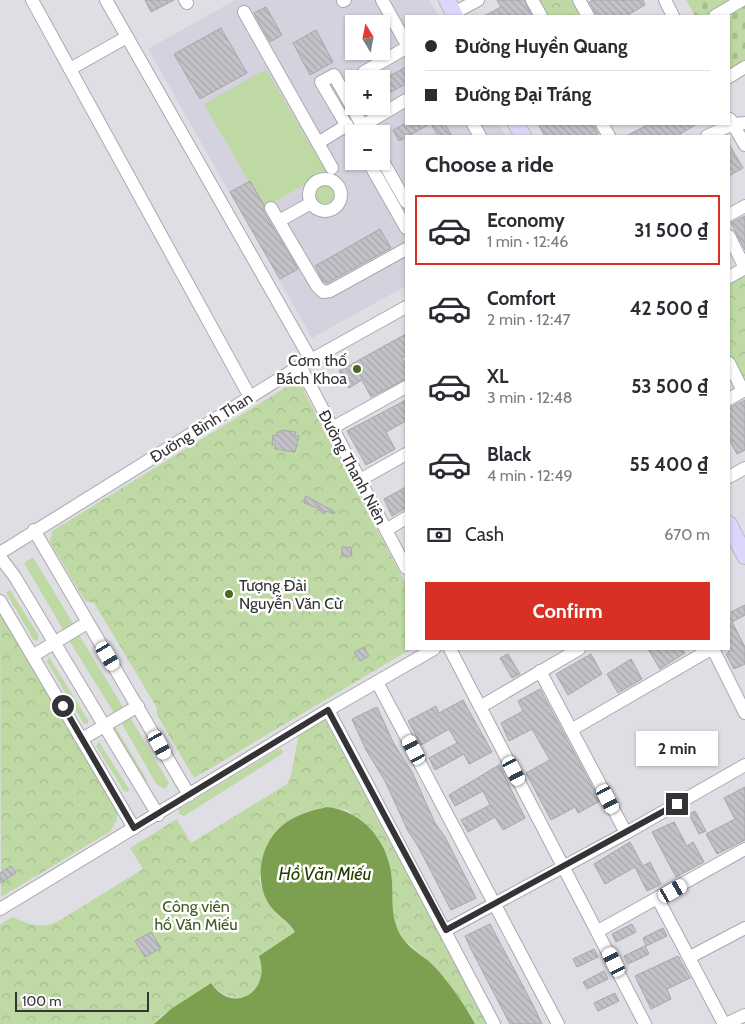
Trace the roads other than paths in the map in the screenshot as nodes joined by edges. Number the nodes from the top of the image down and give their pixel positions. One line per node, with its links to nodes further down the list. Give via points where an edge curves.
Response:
1 (32, 0): 19 (street)
2 (106, 0): 15 (street)
3 (382, 0): 16 (street)
4 (478, 0): 9 (street)
5 (532, 0): 11 (street)
6 (579, 0): 12 (street)
7 (665, 0): 13 (street)
8 (742, 0): 14 (street)
9 (452, 10)
10 (244, 12): 32 (street)
11 (540, 15)
12 (587, 15)
13 (672, 15)
14 (717, 15)
15 (127, 37): 19 (street); 49 (street)
16 (405, 40)
17 (405, 49): 20 (street)
18 (745, 67): 21 (street)
19 (70, 68): 54 (street)
20 (368, 70)
21 (730, 76)
22 (405, 100): 23 (street)
23 (390, 105)
24 (377, 115): 28 (street)
25 (736, 121): 33 (street)
26 (346, 125): 27 (street, via 321,82 334,75)
27 (362, 125)
28 (369, 125)
29 (728, 125): 31 (street)
30 (345, 134): 32 (street)
31 (709, 135)
32 (318, 142): 34 (street)
33 (745, 145)
34 (332, 168)
35 (373, 170): 43 (street)
36 (388, 170): 37 (street)
37 (405, 200)
38 (311, 203): 42 (street)
39 (745, 206): 41 (street)
40 (271, 208): 42 (street)
41 (730, 214)
42 (279, 221): 45 (street, via 323,292)
43 (405, 226)
44 (730, 238): 46 (street)
45 (405, 251)
46 (745, 268): 47 (street)
47 (730, 276)
48 (405, 308): 49 (street, Đường Bình Than)
49 (311, 360): 51 (street, Đường Bình Than)
50 (730, 365): 53 (street)
51 (300, 366): 54 (street, Đường Bình Than); 56 (street, Đường Thanh Niên)
52 (405, 388): 56 (street)
53 (744, 390): 55 (street)
54 (250, 397): 63 (street, Đường Bình Than)
55 (730, 397)
56 (332, 428): 60 (street, Đường Thanh Niên)
57 (405, 455): 60 (street)
58 (745, 468): 59 (street)
59 (730, 476)
60 (360, 480): 64 (street, Đường Thanh Niên)
61 (405, 519): 64 (street)
62 (730, 526): 66 (main road)
63 (34, 530): 65 (street, Đường Bình Than); 69 (street)
64 (386, 530): 67 (street, Đường Thanh Niên)
65 (0, 555): 70 (street)
66 (745, 556)
67 (405, 566)
68 (0, 601): 76 (street)
69 (87, 622): 70 (street); 79 (street)
70 (54, 643): 76 (street); 83 (street)
71 (432, 650): 78 (street)
72 (451, 650): 80 (street)
73 (576, 650): 77 (street)
74 (710, 650): 84 (street)
75 (713, 650): 82 (street)
76 (34, 655): 85 (street)
77 (540, 671): 80 (street); 84 (street)
78 (377, 682): 81 (street); 94 (street)
79 (138, 706): 83 (street); 87 (street)
80 (480, 707): 92 (street)
81 (328, 710): 87 (street); 97 (street)
82 (745, 714)
83 (105, 726): 85 (street); 88 (street)
84 (572, 730): 90 (street)
85 (82, 739): 89 (street)
86 (745, 765): 90 (street)
87 (188, 795): 88 (street)
88 (158, 815): 89 (street)
89 (134, 828): 95 (street)
90 (626, 834): 92 (street)
91 (745, 849): 93 (street)
92 (565, 866): 94 (street); 98 (street)
93 (658, 899): 98 (street); 99 (street)
94 (495, 904): 97 (street); 102 (street)
95 (0, 909)
96 (745, 928): 99 (street)
97 (446, 930): 101 (street)
98 (598, 931): 103 (street)
99 (690, 957): 104 (street)
100 (745, 1015): 104 (street)
101 (494, 1024)
102 (558, 1024)
103 (646, 1024)
104 (725, 1024)

